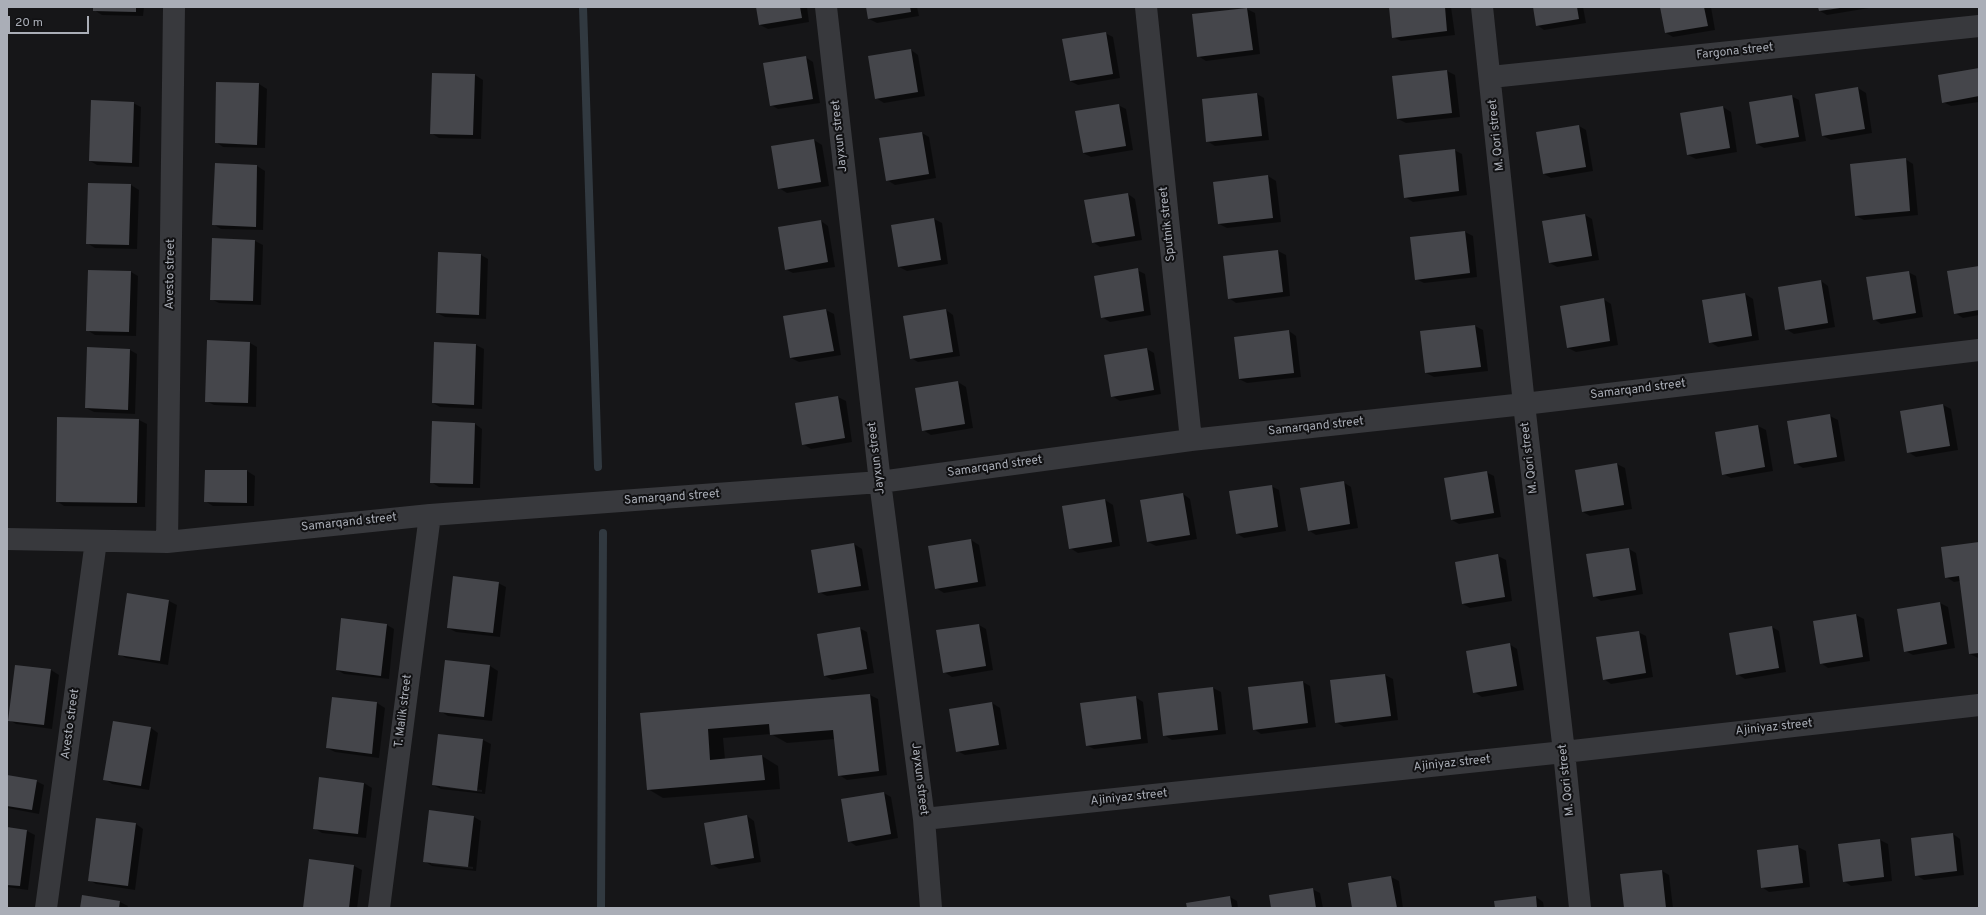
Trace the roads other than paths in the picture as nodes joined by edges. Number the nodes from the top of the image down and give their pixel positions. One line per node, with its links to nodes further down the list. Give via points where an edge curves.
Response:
1 (174, 7): 14 (street, Avesto street)
2 (826, 7): 10 (street, Jayxun street)
3 (1146, 7): 9 (street, Sputnik street)
4 (1482, 7): 6 (street, M. Qori street)
5 (1979, 26): 6 (street, Fargona street)
6 (1491, 77): 8 (street, M. Qori street)
7 (1979, 350): 8 (street, Samarqand street)
8 (1524, 404): 9 (street, Samarqand street); 16 (street, M. Qori street)
9 (1191, 440): 10 (street, Samarqand street)
10 (880, 482): 11 (street, Samarqand street); 17 (street, Jayxun street)
11 (430, 515): 14 (street, Samarqand street); 19 (street, T. Malik street)
12 (7, 539): 13 (street, Samarqand street)
13 (96, 541): 14 (street, Samarqand street); 18 (street, Avesto street)
14 (167, 542)
15 (1979, 705): 16 (street, Ajiniyaz street)
16 (1564, 752): 17 (street, Ajiniyaz street); 21 (street, M. Qori street)
17 (924, 819): 20 (street, Jayxun street)
18 (46, 908)
19 (379, 908)
20 (932, 908)
21 (1580, 908)

